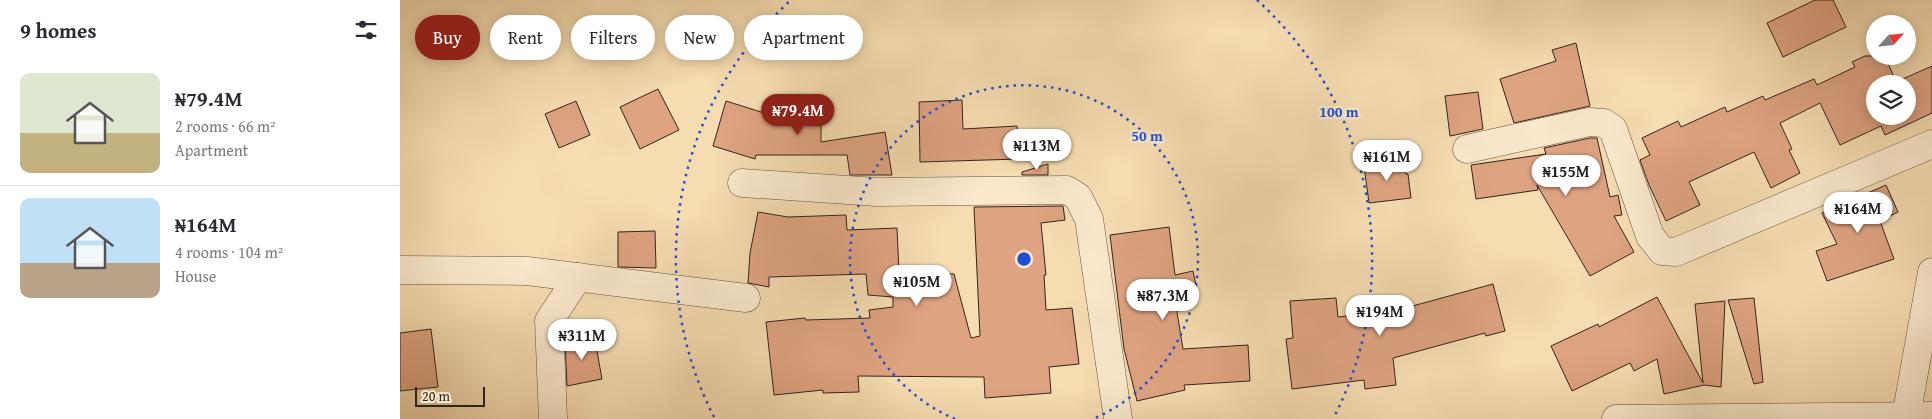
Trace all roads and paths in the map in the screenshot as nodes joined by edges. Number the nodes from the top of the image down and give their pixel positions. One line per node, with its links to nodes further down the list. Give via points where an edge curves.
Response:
1 (1932, 144): 2 (street, via 1676,252 1662,251 1650,236 1613,129 1604,123 1589,122)
2 (1467, 149)
3 (742, 183): 10 (street, via 877,192 1067,190 1078,197 1089,219)
4 (400, 270): 6 (street, via 527,271)
5 (1932, 272): 8 (street)
6 (578, 277): 7 (street); 9 (street, via 549,321)
7 (746, 298)
8 (1919, 417): 13 (street)
9 (553, 419)
10 (1118, 419)
11 (1616, 419): 12 (street)
12 (1622, 419): 13 (street)
13 (1835, 419)

